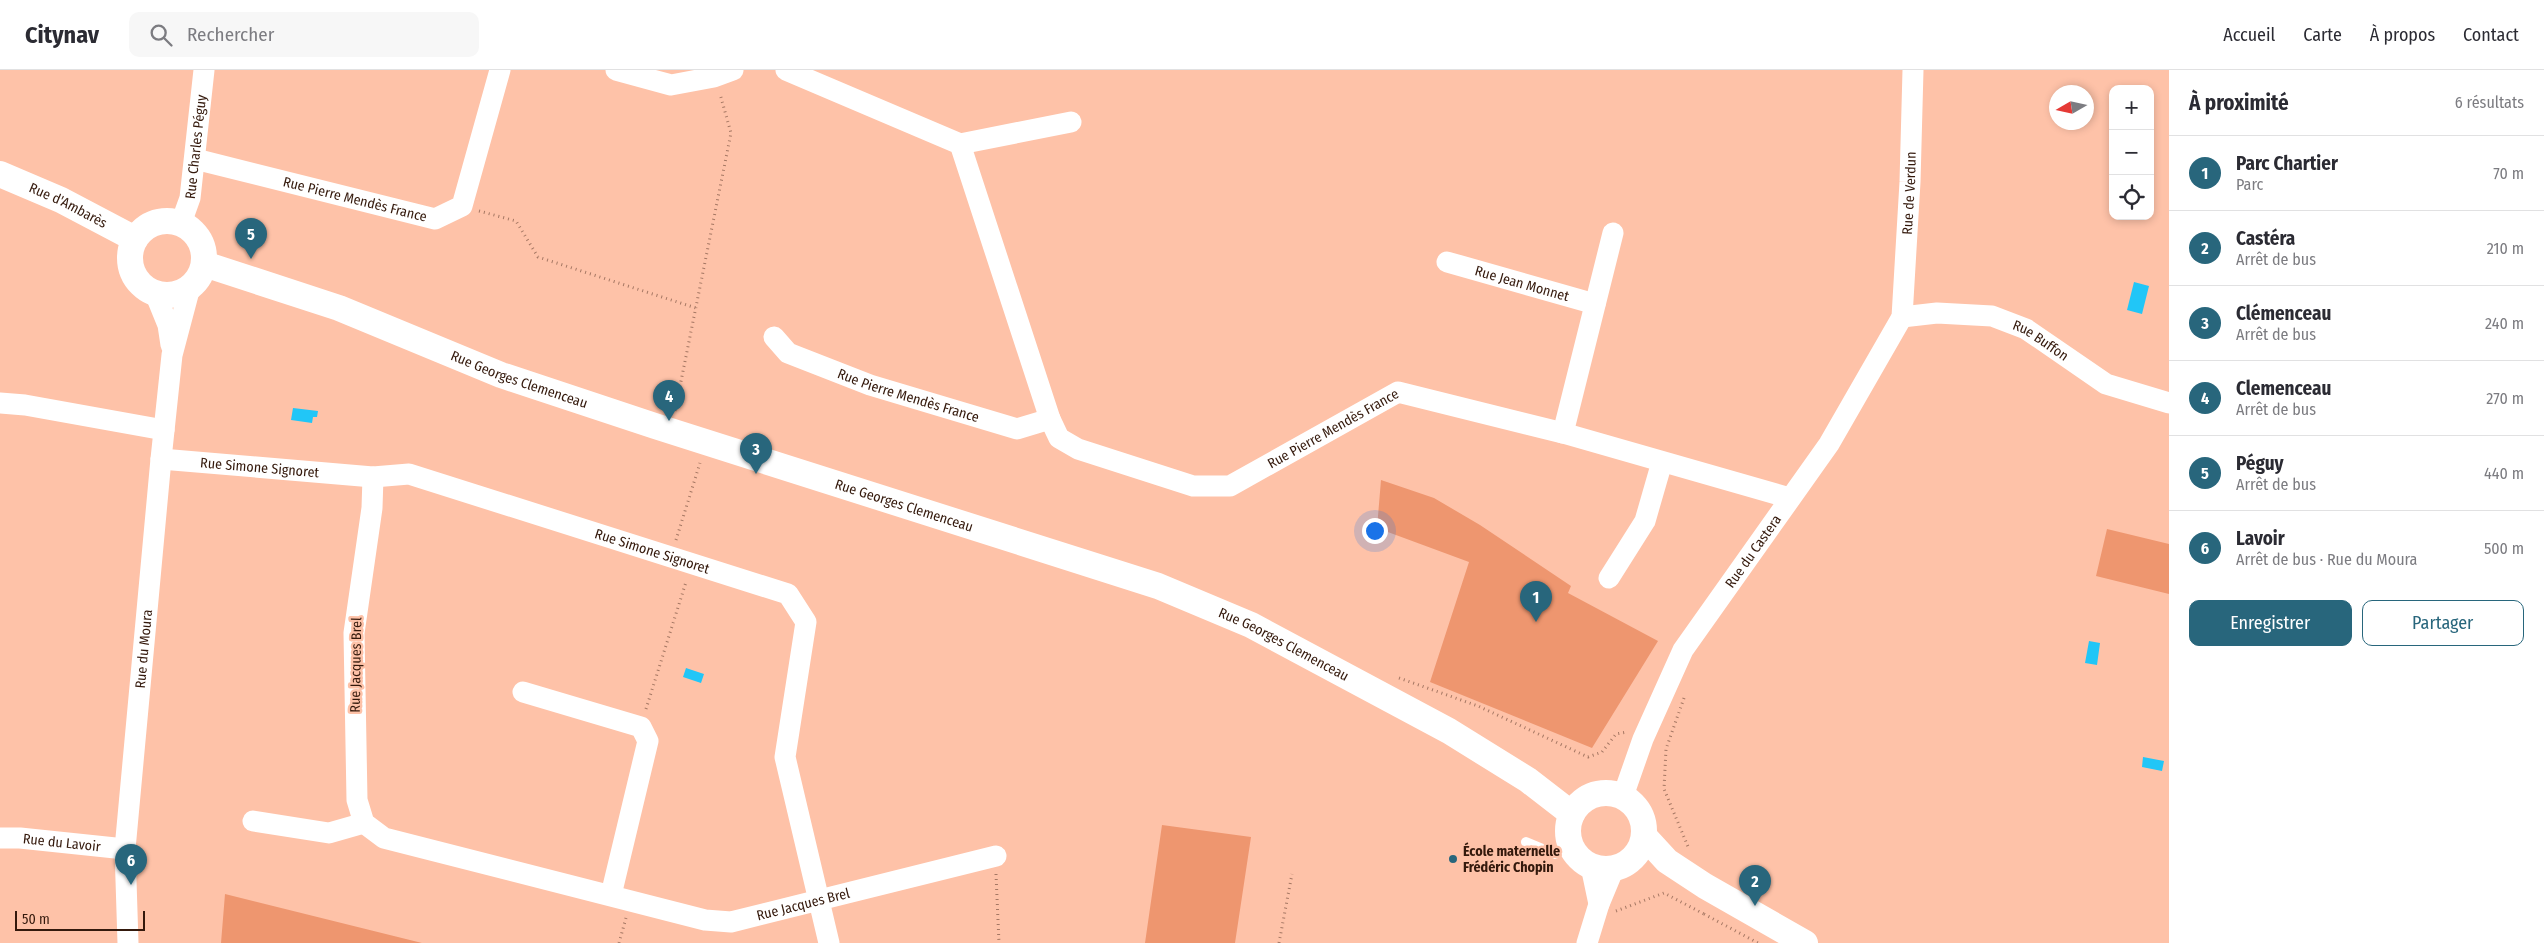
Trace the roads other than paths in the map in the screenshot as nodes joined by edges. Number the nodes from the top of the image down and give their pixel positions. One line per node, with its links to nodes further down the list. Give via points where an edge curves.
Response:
1 (204, 70): 9 (street, Rue Charles Péguy)
2 (500, 70): 9 (street, Rue Pierre Mendès France, via 462,206 435,219)
3 (616, 70): 6 (street, via 671,85)
4 (786, 70): 8 (street)
5 (1913, 70): 19 (street, Rue de Verdun)
6 (724, 73)
7 (1071, 122): 8 (street)
8 (960, 144): 24 (street, Rue Pierre Mendès France)
9 (196, 159): 11 (street, Rue Charles Péguy, via 190,198)
10 (0, 174): 13 (street, Rue d'Ambarès, via 62,200)
11 (181, 223): 13 (street, via 153,223); 15 (street, via 197,236)
12 (1614, 233): 18 (street)
13 (135, 239): 17 (street, via 131,252 135,277)
14 (1447, 262): 18 (street, Rue Jean Monnet)
15 (204, 264): 16 (street, via 202,273); 34 (street, Rue Georges Clemenceau, via 339,308 502,375 1158,586 1251,625 1449,731 1528,780)
16 (190, 287): 17 (street, via 179,293); 21 (street, Rue du Moura)
17 (155, 293): 21 (street, Rue du Moura, via 168,325)
18 (1596, 304): 26 (street)
19 (1902, 317): 23 (street, Rue Buffon, via 1937,313 1992,316 2026,329 2106,384); 30 (street, Rue du Castera, via 1829,444)
20 (774, 337): 24 (street, Rue Pierre Mendès France, via 788,353 870,385 1017,429)
21 (172, 355): 25 (street, Rue du Moura)
22 (0, 403): 25 (street)
23 (2169, 404)
24 (1050, 420): 26 (street, Rue Pierre Mendès France, via 1059,438 1078,449 1192,486 1230,486 1398,392)
25 (164, 430): 27 (street, Rue du Moura)
26 (1563, 433): 28 (street, Rue Pierre Mendès France)
27 (161, 459): 29 (street, Rue Simone Signoret); 41 (street, Rue du Moura)
28 (1662, 462): 30 (street, Rue Pierre Mendès France); 31 (street, via 1645,521)
29 (373, 477): 36 (street, Rue Jacques Brel, via 372,508 354,632 357,800); 45 (street, Rue Simone Signoret, via 409,474 788,594 806,622 784,757)
30 (1790, 498): 33 (street, Rue du Castera, via 1683,650 1643,739)
31 (1609, 578)
32 (523, 692): 44 (street, via 641,727 648,741)
33 (1623, 796): 34 (street, via 1600,793 1588,797); 37 (street, via 1640,812)
34 (1572, 814): 40 (street)
35 (253, 821): 36 (street, via 329,834)
36 (364, 823): 44 (street, Rue Jacques Brel, via 384,838)
37 (1644, 836): 43 (street, via 1639,851); 50 (street, via 1667,861)
38 (0, 838): 41 (street, Rue du Lavoir)
39 (1526, 842): 40 (lane, via 1555,854)
40 (1571, 844): 43 (street, via 1581,859)
41 (125, 849): 46 (street, Rue du Moura)
42 (996, 856): 45 (street, Rue Jacques Brel)
43 (1611, 866): 48 (street); 49 (street, via 1661,873)
44 (620, 898): 45 (street, Rue Jacques Brel, via 705,920 731,922)
45 (818, 900): 47 (street, Rue Simone Signoret)
46 (128, 943)
47 (829, 943)
48 (1587, 943)
49 (1780, 943)
50 (1805, 943)

